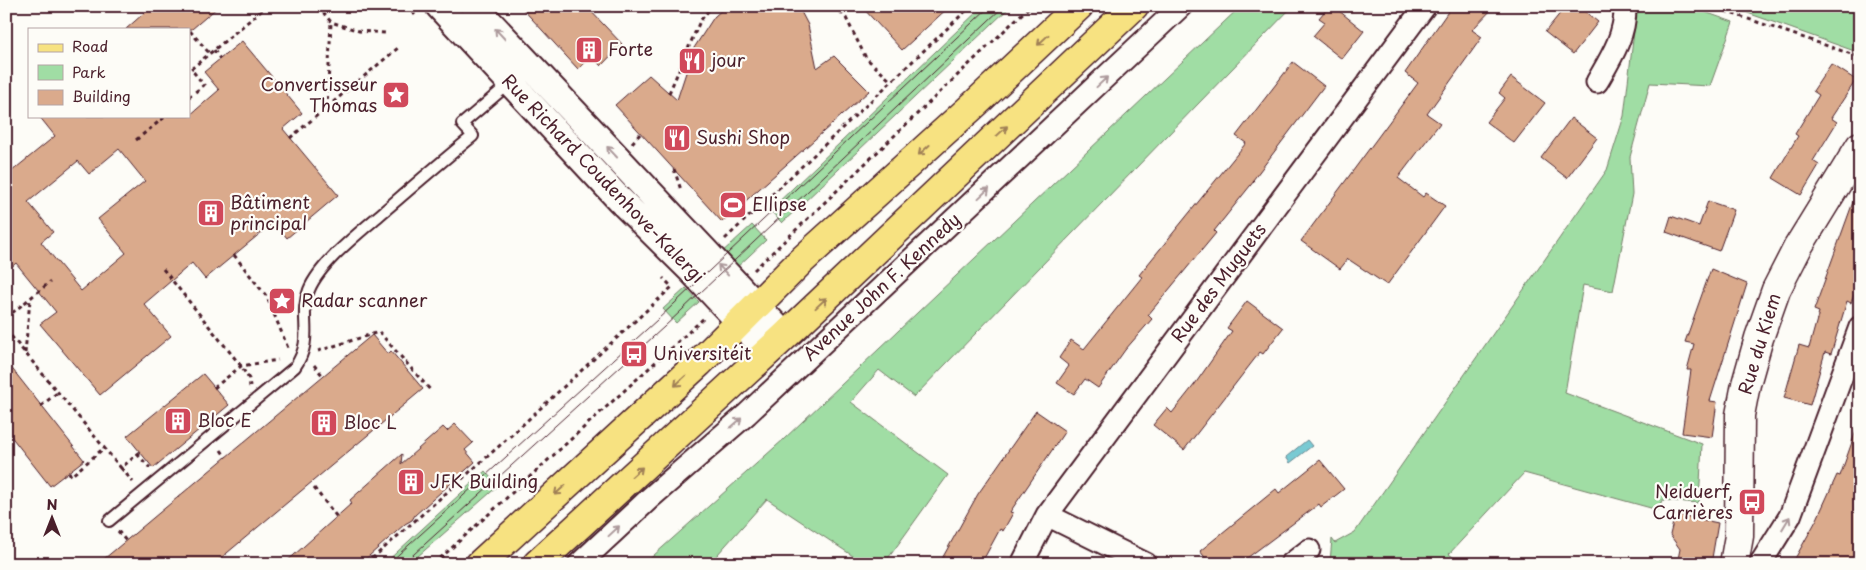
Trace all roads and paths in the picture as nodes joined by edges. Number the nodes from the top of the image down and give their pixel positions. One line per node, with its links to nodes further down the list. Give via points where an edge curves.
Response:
1 (267, 6): 18 (path)
2 (318, 6): 14 (path)
3 (474, 6): 22 (street, Rue Richard Coudenhove-Kalergi, one-way to 3)
4 (712, 6): 25 (path, via 700,22)
5 (835, 6): 23 (path, via 846,18 866,58)
6 (971, 6): 23 (path)
7 (1079, 6): 42 (main road, one-way to 42, via 800,262)
8 (1134, 6): 46 (main road, Avenue John F. Kennedy, one-way to 8)
9 (1181, 6): 69 (street, Avenue John F. Kennedy, one-way to 9, via 747,414)
10 (1424, 6): 60 (street, Rue des Muguets)
11 (1625, 6): 24 (street, via 1626,22 1617,48)
12 (1710, 6): 20 (path)
13 (446, 9): 22 (street, Rue Richard Coudenhove-Kalergi)
14 (331, 22): 16 (path, via 359,31); 27 (path)
15 (190, 31): 19 (path)
16 (385, 33)
17 (398, 48): 27 (path)
18 (214, 50): 19 (path); 21 (path)
19 (210, 54): 26 (path, via 191,69 204,85)
20 (1860, 57)
21 (220, 59)
22 (520, 74): 42 (street, Rue Richard Coudenhove-Kalergi); 48 (lane, via 462,124 472,136 346,243 320,274 309,291 306,342)
23 (891, 81): 36 (path)
24 (1597, 82)
25 (669, 93)
26 (190, 96)
27 (327, 108): 30 (path)
28 (164, 118): 31 (path)
29 (641, 134): 32 (path)
30 (290, 138)
31 (136, 140)
32 (632, 143)
33 (1860, 146): 73 (main road, Rue du Kiem, via 1794,255 1776,290 1759,338 1740,415 1739,536)
34 (674, 169): 35 (path)
35 (682, 195)
36 (723, 241)
37 (234, 255): 48 (path, via 267,297)
38 (163, 269): 49 (path)
39 (50, 282): 41 (path)
40 (672, 287): 66 (path)
41 (30, 299): 43 (path); 47 (path)
42 (748, 314): 46 (street, Rue Richard Coudenhove-Kalergi); 67 (main road, one-way to 67)
43 (6, 318)
44 (1860, 327): 74 (street, one-way to 44, via 1790,516)
45 (6, 330): 47 (path)
46 (776, 344): 68 (main road, Avenue John F. Kennedy, one-way to 46)
47 (25, 353): 51 (path)
48 (297, 357): 49 (path); 52 (path, via 379,332); 62 (lane, via 294,368)
49 (241, 366): 50 (path)
50 (214, 388)
51 (58, 392): 53 (path); 54 (path)
52 (432, 392)
53 (41, 406)
54 (104, 448): 56 (path); 57 (path, via 71,476)
55 (147, 465): 56 (path, via 138,453)
56 (121, 468): 58 (path)
57 (69, 472)
58 (137, 487)
59 (314, 488): 61 (path)
60 (1047, 515): 70 (street, Rue des Muguets); 71 (street)
61 (337, 517)
62 (109, 521)
63 (1310, 550): 72 (street)
64 (252, 560): 65 (path)
65 (256, 564)
66 (366, 564)
67 (480, 564)
68 (537, 564)
69 (579, 564)
70 (1022, 564)
71 (1146, 564)
72 (1291, 564)
73 (1734, 564)
74 (1760, 564)

